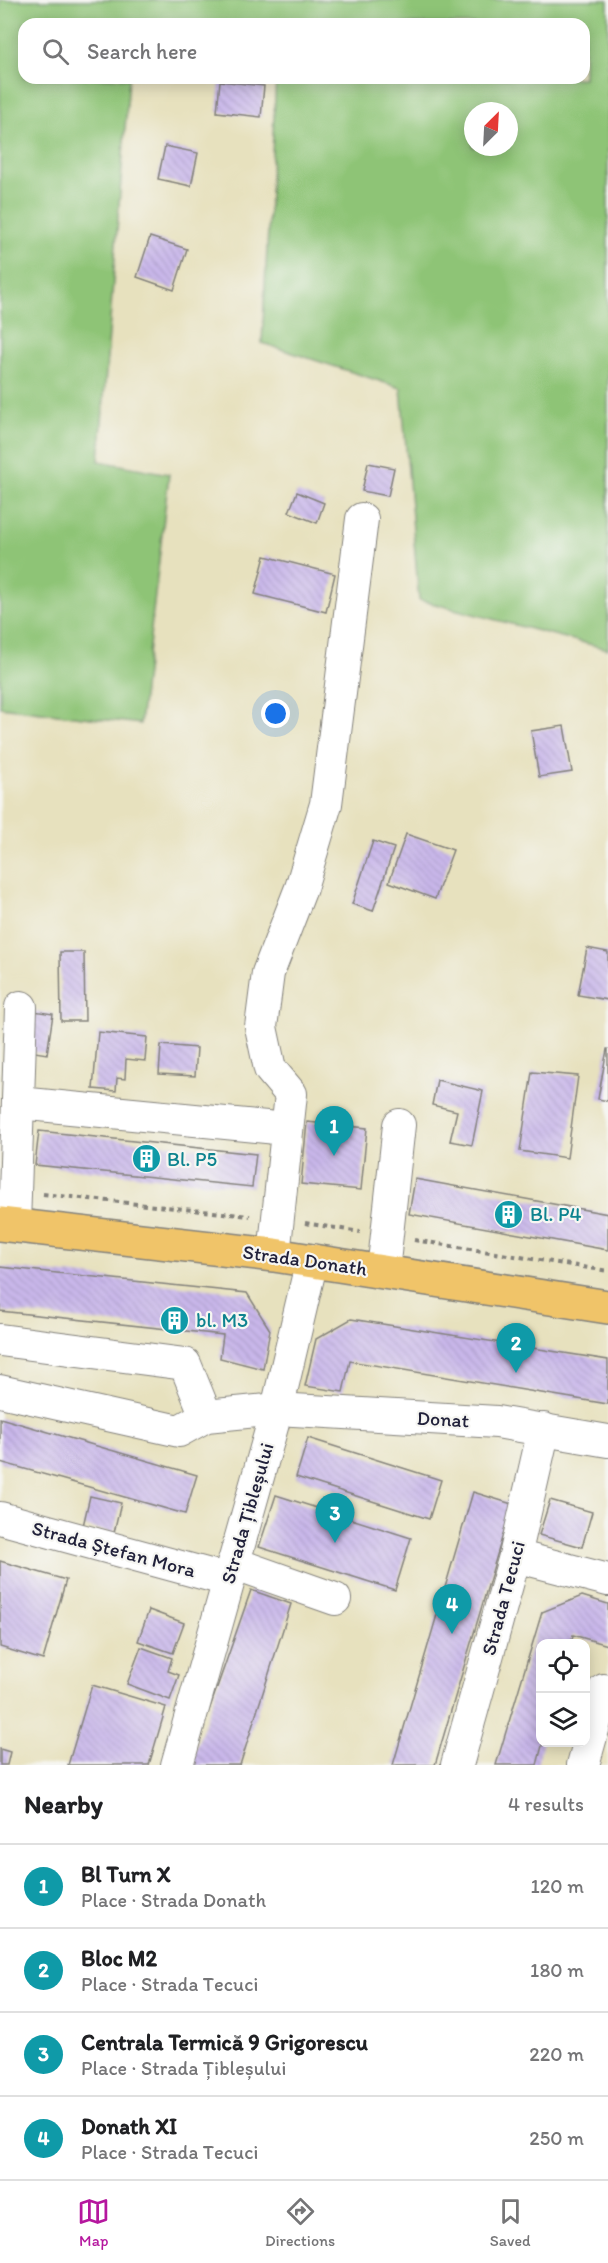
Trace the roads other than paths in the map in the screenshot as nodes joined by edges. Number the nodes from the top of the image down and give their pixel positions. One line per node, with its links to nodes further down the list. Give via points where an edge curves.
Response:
1 (362, 519): 5 (street, via 326,804 301,888 268,973 261,1027 270,1069 291,1094)
2 (21, 1007): 3 (street)
3 (19, 1103): 5 (street); 6 (street)
4 (399, 1125): 9 (street)
5 (287, 1130): 7 (street)
6 (7, 1225): 7 (main road, Strada Donath)
7 (274, 1255): 8 (main road, Strada Donath)
8 (312, 1260): 9 (main road, Strada Donath); 13 (street, Strada Țibleșului)
9 (383, 1271): 10 (main road, Strada Donath)
10 (608, 1307)
11 (0, 1340): 14 (street, via 185,1364)
12 (0, 1390): 14 (street, via 179,1431)
13 (277, 1409): 14 (street, Donat); 15 (street, Donat, via 497,1422); 19 (street, Strada Țibleșului)
14 (206, 1416)
15 (544, 1429): 16 (street, Donat); 18 (street, Strada Tecuci)
16 (608, 1441)
17 (0, 1518): 19 (street, Strada Ștefan Mora)
18 (515, 1556): 20 (street); 24 (street, Strada Tecuci)
19 (230, 1572): 21 (street, Strada Ștefan Mora); 23 (street, Strada Țibleșului)
20 (608, 1580)
21 (335, 1599)
22 (608, 1692): 25 (street, via 604,1690)
23 (177, 1765)
24 (457, 1765)
25 (583, 1765)

